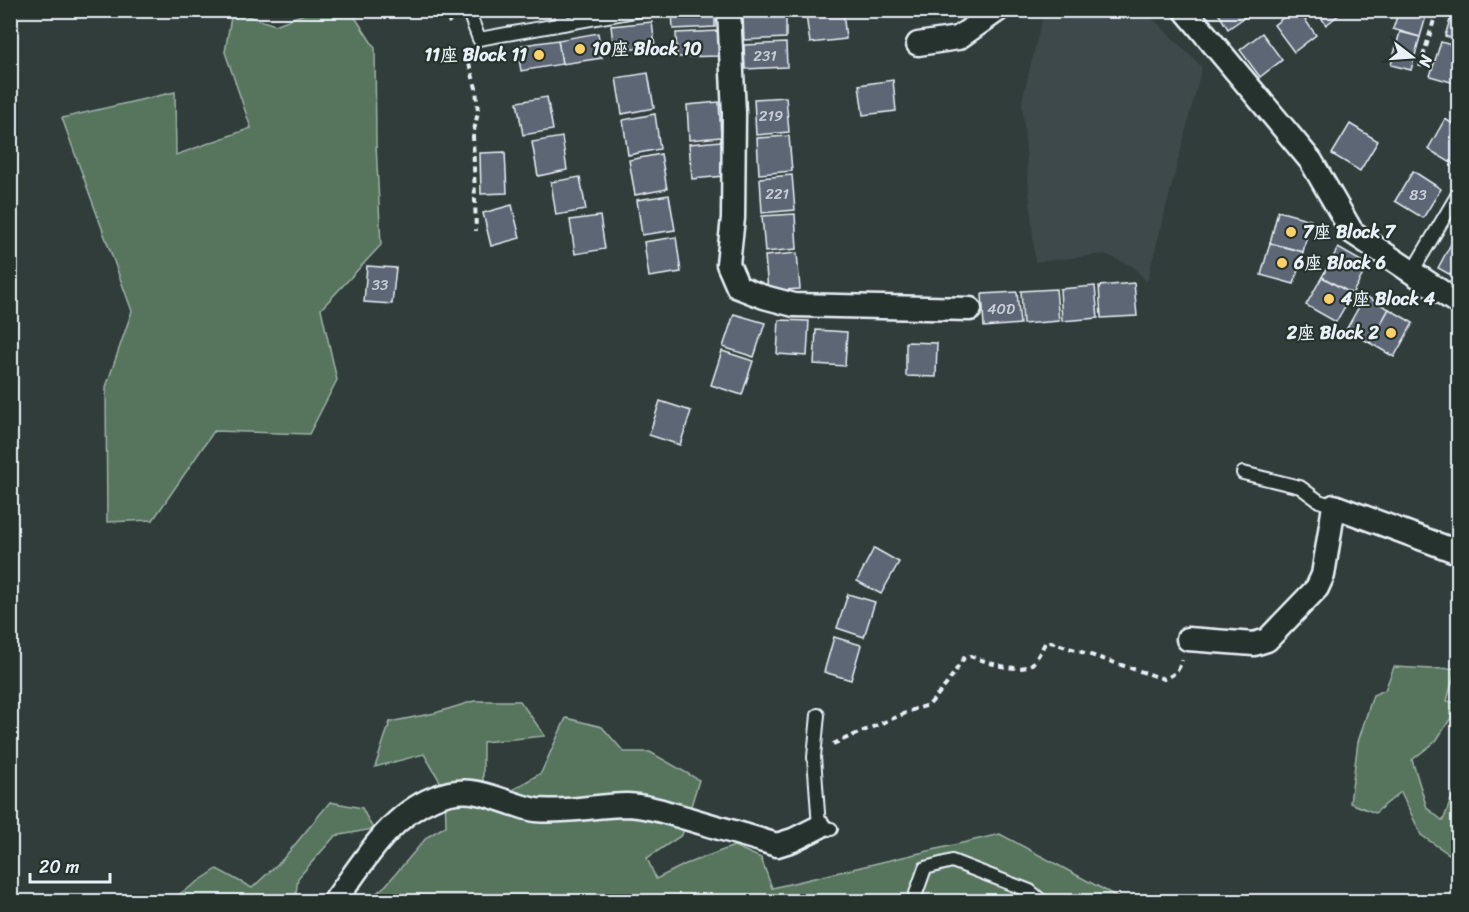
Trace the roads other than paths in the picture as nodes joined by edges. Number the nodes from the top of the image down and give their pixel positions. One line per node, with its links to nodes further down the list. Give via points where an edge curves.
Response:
1 (468, 10): 7 (lane, via 479,39)
2 (560, 10): 7 (lane)
3 (641, 10): 7 (lane)
4 (729, 10): 12 (street, via 734,125 733,218 728,264 738,287 794,305)
5 (998, 10): 8 (street, via 957,38)
6 (1185, 10): 10 (street, via 1311,161 1352,231)
7 (563, 24)
8 (918, 44)
9 (1458, 194): 10 (lane)
10 (1412, 272): 11 (street)
11 (1458, 303)
12 (970, 309)
13 (1243, 473): 14 (lane, via 1300,487)
14 (1334, 506): 15 (street); 16 (street, via 1323,574 1317,588 1267,640 1254,644)
15 (1458, 552)
16 (1188, 639)
17 (818, 715): 18 (lane, via 814,757)
18 (825, 828): 19 (street, via 777,845 660,810 628,805 533,809 461,790 434,798 402,817)
19 (334, 902)
20 (913, 902): 21 (lane, via 925,868 952,861 1030,891)
21 (1043, 902)

